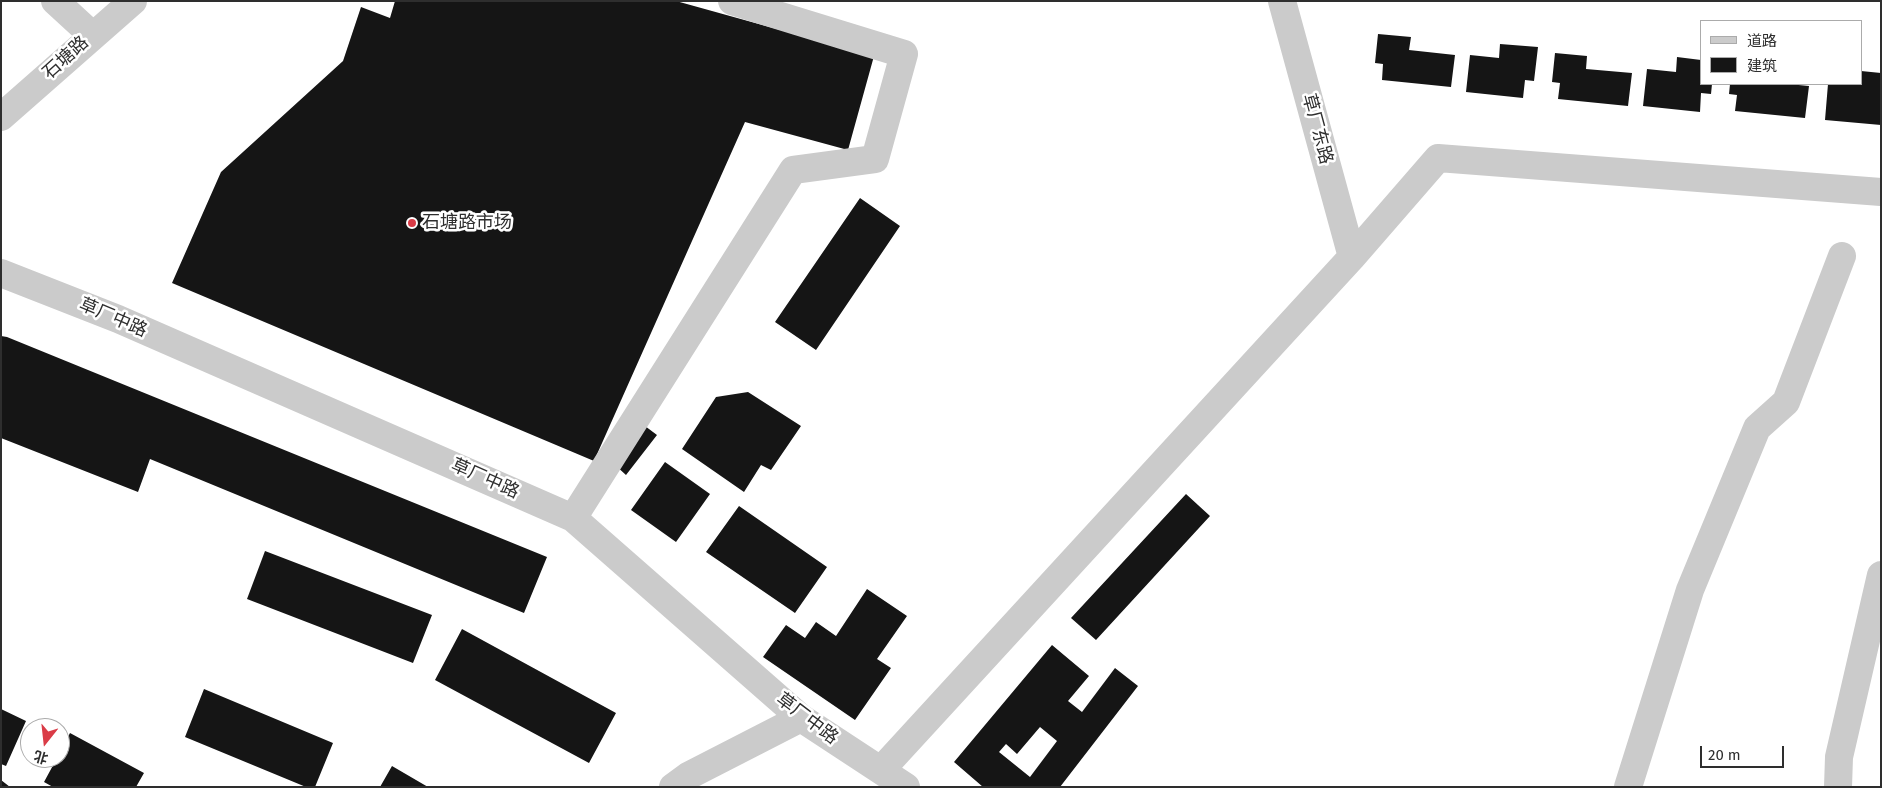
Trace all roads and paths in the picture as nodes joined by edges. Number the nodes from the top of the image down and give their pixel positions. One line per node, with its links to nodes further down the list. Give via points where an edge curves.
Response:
1 (55, 1): 5 (street)
2 (133, 1): 5 (street, 石塘路)
3 (732, 1): 11 (street, via 904,54 874,159 793,170)
4 (1282, 1): 9 (street, 草厂东路)
5 (92, 35): 6 (street, 石塘路)
6 (1, 117)
7 (1881, 192): 9 (street, via 1438,158)
8 (1842, 256): 17 (street, via 1786,402 1757,428 1693,581)
9 (1352, 257): 14 (street)
10 (1, 274): 11 (street, 草厂中路, via 118,319)
11 (573, 518): 13 (street, 草厂中路)
12 (1881, 575): 18 (street, via 1839,757)
13 (801, 718): 14 (street, 草厂中路); 15 (street, via 688,776)
14 (881, 770): 16 (street, 草厂中路)
15 (673, 787)
16 (906, 787)
17 (1628, 787)
18 (1838, 787)

